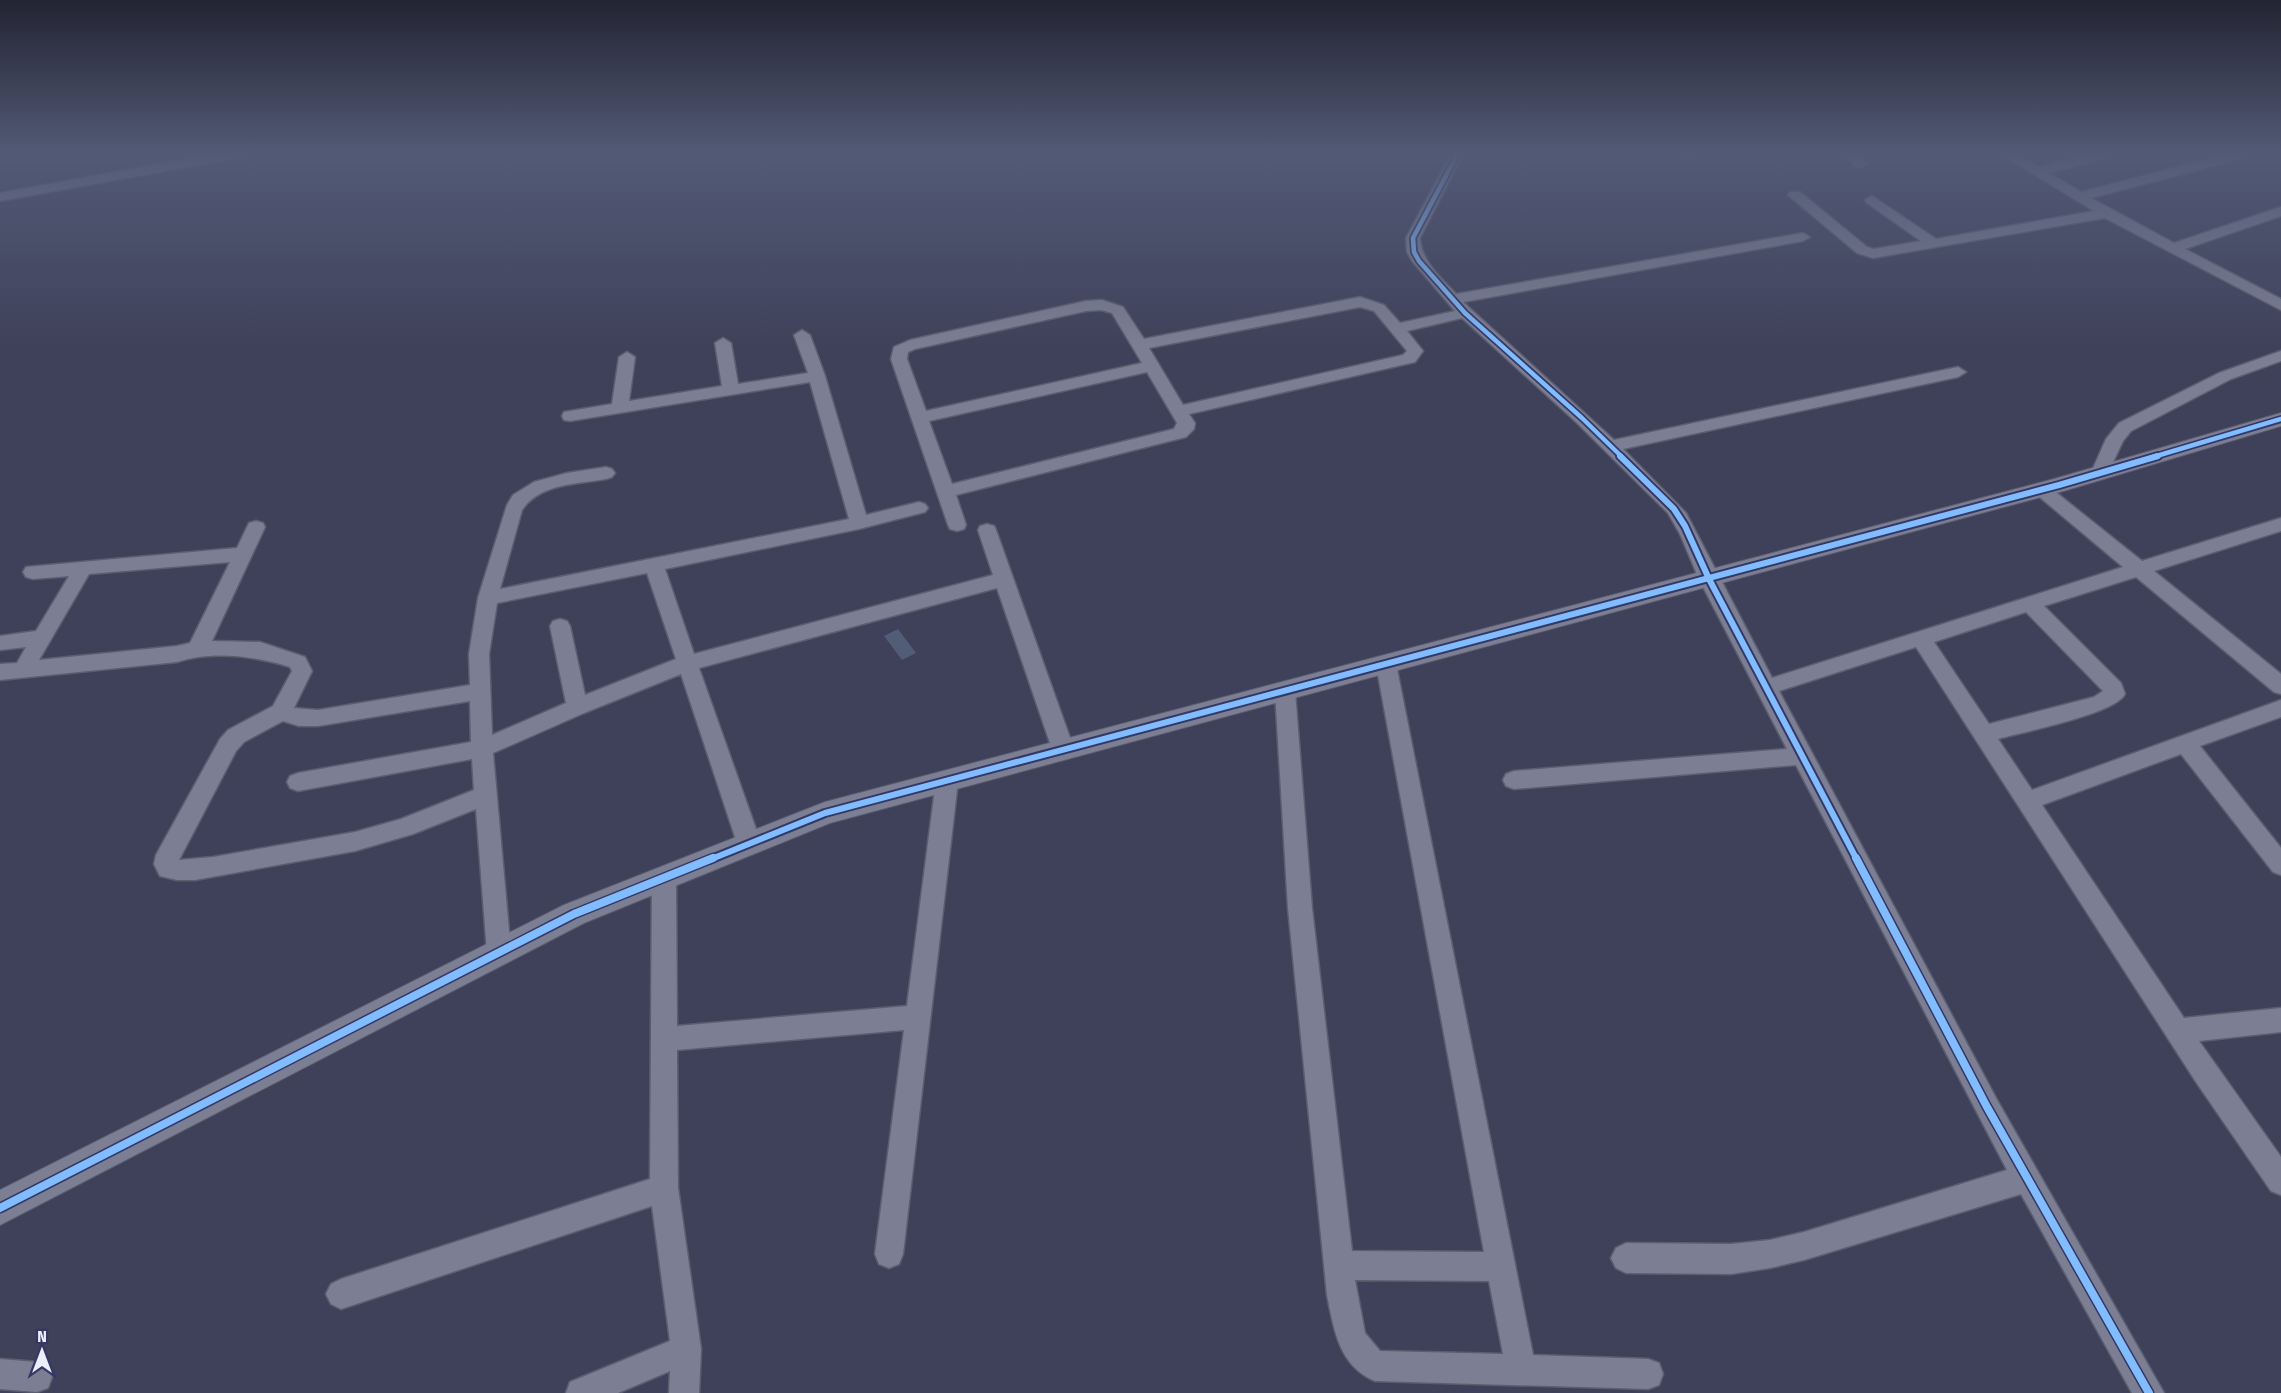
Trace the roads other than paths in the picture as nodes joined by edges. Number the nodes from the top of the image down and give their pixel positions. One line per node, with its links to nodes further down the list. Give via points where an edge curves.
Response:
1 (1423, 218): 10 (street, via 1413,244 1419,261)
2 (1824, 218): 8 (street, via 1867,253 1879,254)
3 (1897, 218): 8 (street)
4 (2077, 218): 8 (street)
5 (2116, 218): 9 (street)
6 (2270, 218): 9 (street)
7 (1803, 237): 10 (street)
8 (1931, 242)
9 (2173, 248): 11 (street)
10 (1452, 299): 12 (street)
11 (2281, 305)
12 (1466, 314): 13 (street); 28 (street)
13 (1397, 329): 16 (street, via 1379,308 1360,302); 24 (street, via 1415,351 1409,359)
14 (802, 335): 21 (street)
15 (723, 343): 22 (street)
16 (1139, 345): 19 (street); 26 (street, via 1118,310 1102,305 910,345 898,355)
17 (2281, 356): 30 (street, via 2225,376 2125,427 2115,439)
18 (627, 357): 23 (street)
19 (1152, 366): 24 (street); 26 (street)
20 (1958, 372): 28 (street)
21 (817, 376): 22 (street); 34 (street)
22 (731, 390): 23 (street)
23 (621, 408): 25 (street)
24 (1179, 411): 32 (street, via 1186,423 1180,433)
25 (570, 416)
26 (918, 418): 32 (street)
27 (2281, 419): 30 (street)
28 (1611, 446): 45 (street, via 1674,509 1695,542)
29 (606, 473): 46 (street, via 545,485 520,496 513,508)
30 (2100, 473): 31 (street)
31 (2042, 490): 42 (street); 45 (street)
32 (947, 491): 36 (street)
33 (919, 508): 34 (street)
34 (859, 523): 40 (street)
35 (2281, 524): 42 (street)
36 (957, 525)
37 (256, 528): 39 (street)
38 (987, 530): 44 (street)
39 (243, 554): 41 (street); 52 (street)
40 (654, 566): 46 (street); 53 (street)
41 (83, 568): 43 (street); 49 (street)
42 (2136, 569): 47 (street); 57 (street)
43 (33, 572)
44 (1004, 579): 53 (street); 67 (street)
45 (1709, 579): 54 (street); 58 (street)
46 (488, 598): 59 (street, via 478,654)
47 (2029, 603): 50 (street); 64 (street, via 2115,689 2115,694 2100,703)
48 (560, 626): 61 (street)
49 (42, 638): 51 (street); 55 (street)
50 (1921, 638): 58 (street); 64 (street)
51 (0, 643)
52 (197, 648): 55 (street, via 177,654); 63 (street, via 260,650 298,662 302,672)
53 (688, 663): 61 (street); 74 (street)
54 (1386, 664): 60 (street); 89 (street)
55 (23, 670): 56 (street)
56 (0, 672)
57 (2281, 686)
58 (1767, 687): 68 (street)
59 (480, 691): 63 (street, via 318,718 299,718); 66 (street)
60 (1285, 691): 67 (street); 88 (street, via 1300,908)
61 (576, 707): 66 (street)
62 (2281, 708): 65 (street)
63 (281, 712): 72 (street, via 236,735 228,745 168,855 168,869 203,868 356,841)
64 (1984, 734): 73 (street)
65 (2185, 743): 73 (street); 75 (street)
66 (482, 749): 71 (street); 72 (street)
67 (1062, 749): 70 (street)
68 (1803, 756): 69 (street); 82 (street)
69 (1514, 780)
70 (947, 781): 74 (street, via 825,813); 78 (street)
71 (298, 782)
72 (487, 795): 77 (street)
73 (2027, 801): 80 (street)
74 (749, 843): 76 (street)
75 (2281, 865)
76 (664, 878): 77 (street, via 574,914); 81 (street)
77 (499, 953): 85 (street)
78 (918, 1017): 81 (street); 86 (street)
79 (2281, 1020): 80 (street)
80 (2178, 1031): 83 (street)
81 (664, 1039): 84 (street)
82 (2027, 1178): 87 (street, via 1770,1254 1731,1259); 98 (street)
83 (2281, 1181)
84 (664, 1188): 90 (street); 91 (street)
85 (0, 1208)
86 (889, 1254)
87 (1626, 1258)
88 (1339, 1265): 89 (street); 92 (street, via 1350,1338 1363,1359 1375,1366)
89 (1501, 1267): 92 (street)
90 (341, 1294)
91 (686, 1349): 96 (street); 97 (street)
92 (1521, 1370): 94 (street)
93 (0, 1374): 95 (street)
94 (1648, 1374)
95 (37, 1377)
96 (581, 1393)
97 (684, 1393)
98 (2149, 1393)

